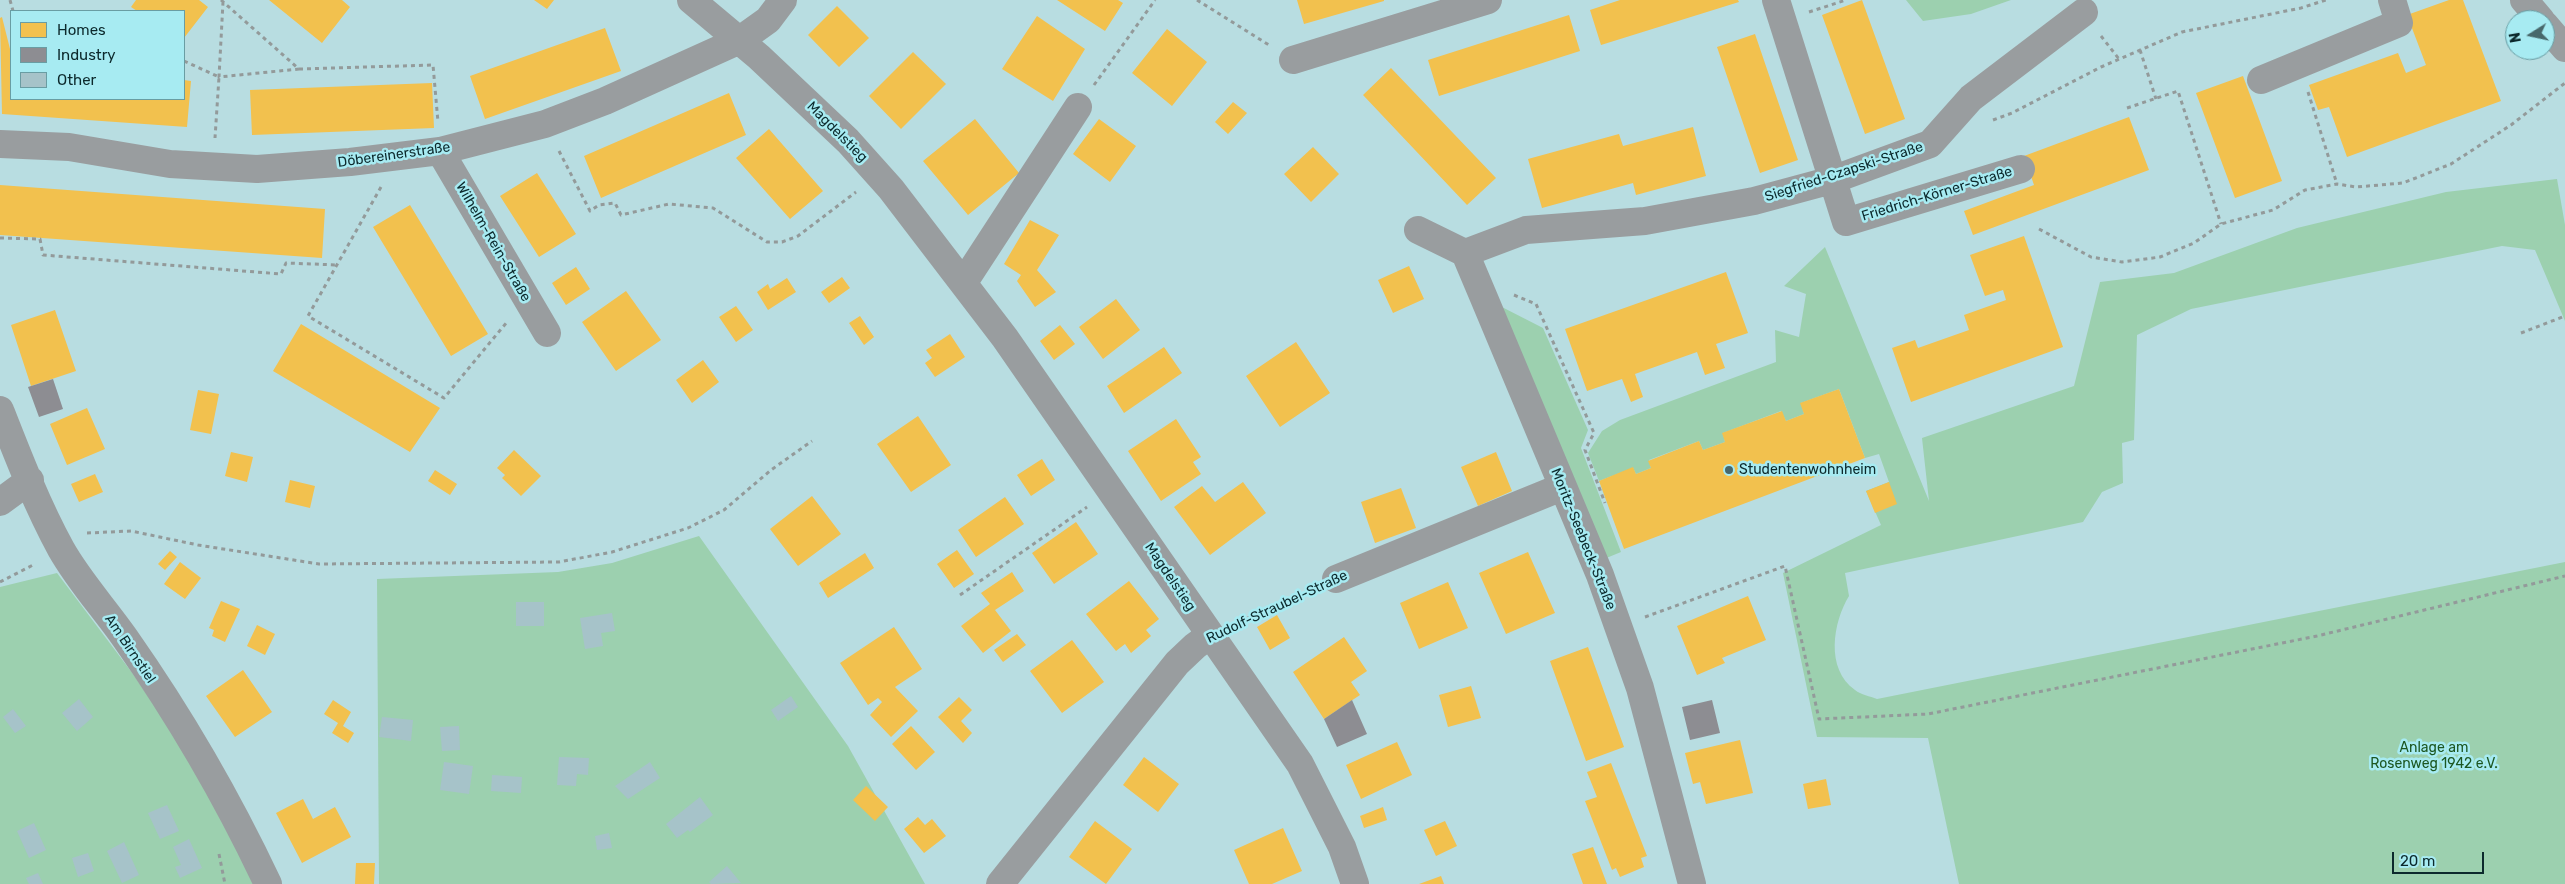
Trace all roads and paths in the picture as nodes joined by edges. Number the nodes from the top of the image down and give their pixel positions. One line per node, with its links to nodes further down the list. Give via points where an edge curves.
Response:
1 (691, 0): 15 (street, Magdelstieg)
2 (783, 0): 15 (street, Döbereinerstraße, via 768,20)
3 (1155, 0): 26 (path)
4 (1196, 0): 18 (path)
5 (1488, 0): 18 (street)
6 (1846, 0): 11 (path)
7 (2326, 0): 17 (path, via 2182,32)
8 (2392, 0): 20 (street, via 2399,23)
9 (2524, 0): 12 (street)
10 (222, 1): 21 (path); 22 (path)
11 (1779, 10): 34 (street, Friedrich-Körner-Straße)
12 (2532, 10)
13 (2084, 12): 34 (street, Siegfried-Czapski-Straße, via 1971,98 1930,144)
14 (2555, 36): 16 (street)
15 (740, 40): 32 (street, Döbereinerstraße, via 546,124); 44 (street, Magdelstieg, via 854,148 891,189)
16 (2565, 48)
17 (2140, 50): 25 (path); 28 (path)
18 (1293, 60)
19 (185, 61): 22 (path)
20 (2299, 64): 23 (street); 35 (path)
21 (299, 69): 22 (path); 32 (path, via 433,65)
22 (219, 77): 29 (path)
23 (2261, 80)
24 (2565, 83): 35 (path, via 2511,125 2451,164 2403,183 2356,188)
25 (2156, 99): 27 (path); 38 (path, via 2178,92)
26 (1078, 107): 44 (street)
27 (2127, 108)
28 (1985, 124)
29 (216, 125)
30 (0, 144): 32 (street, Döbereinerstraße, via 69,147 170,164 257,168 350,162)
31 (558, 150): 37 (path, via 590,211 599,205 615,203 621,215 669,204 713,208 767,242 782,242 798,236)
32 (440, 151): 46 (street, Wilhelm-Rein-Straße)
33 (2021, 169): 34 (street, Friedrich-Körner-Straße, via 1846,222)
34 (1832, 180): 42 (street, Siegfried-Czapski-Straße, via 1754,202 1645,221 1526,230)
35 (2337, 184): 38 (path, via 2305,190 2273,210)
36 (382, 186): 43 (path)
37 (863, 187)
38 (2221, 224): 39 (path, via 2194,244 2160,257 2122,262 2092,257)
39 (2039, 229)
40 (1418, 230): 42 (street)
41 (0, 238): 43 (path, via 40,240 43,255 281,274 286,262)
42 (1465, 253): 45 (street, Moritz-Seebeck-Straße)
43 (338, 265): 46 (path, via 308,316 444,398)
44 (964, 282): 54 (street, Magdelstieg)
45 (1484, 298): 53 (street, Moritz-Seebeck-Straße); 56 (path, via 1504,290 1536,304 1594,433 1585,450)
46 (526, 300): 48 (street, Wilhelm-Rein-Straße)
47 (2565, 316): 49 (path)
48 (548, 333)
49 (2521, 333)
50 (0, 410): 52 (street, Am Birnstiel)
51 (812, 441): 57 (path, via 724,510 688,528 612,552 559,562 319,564 131,531 81,533)
52 (30, 480): 55 (street); 57 (street, Am Birnstiel)
53 (1562, 487): 59 (street, Rudolf-Straubel-Straße); 62 (street, Moritz-Seebeck-Straße, via 1600,575)
54 (1110, 490): 61 (path); 63 (street, Magdelstieg)
55 (0, 502)
56 (1608, 512)
57 (59, 544): 60 (path); 64 (street, Am Birnstiel, via 86,587 125,638 198,753 247,838)
58 (2565, 576): 62 (path, via 2317,636 1928,714 1819,719 1785,566)
59 (1336, 578): 63 (path, Rudolf-Straubel-Straße)
60 (0, 582)
61 (960, 595)
62 (1618, 627): 67 (street, Moritz-Seebeck-Straße, via 1640,688)
63 (1210, 635): 65 (street, Rudolf-Straubel-Straße, via 1177,663); 66 (street, Magdelstieg, via 1300,764 1342,847)
64 (268, 884)
65 (1000, 884)
66 (1355, 884)
67 (1692, 884)

